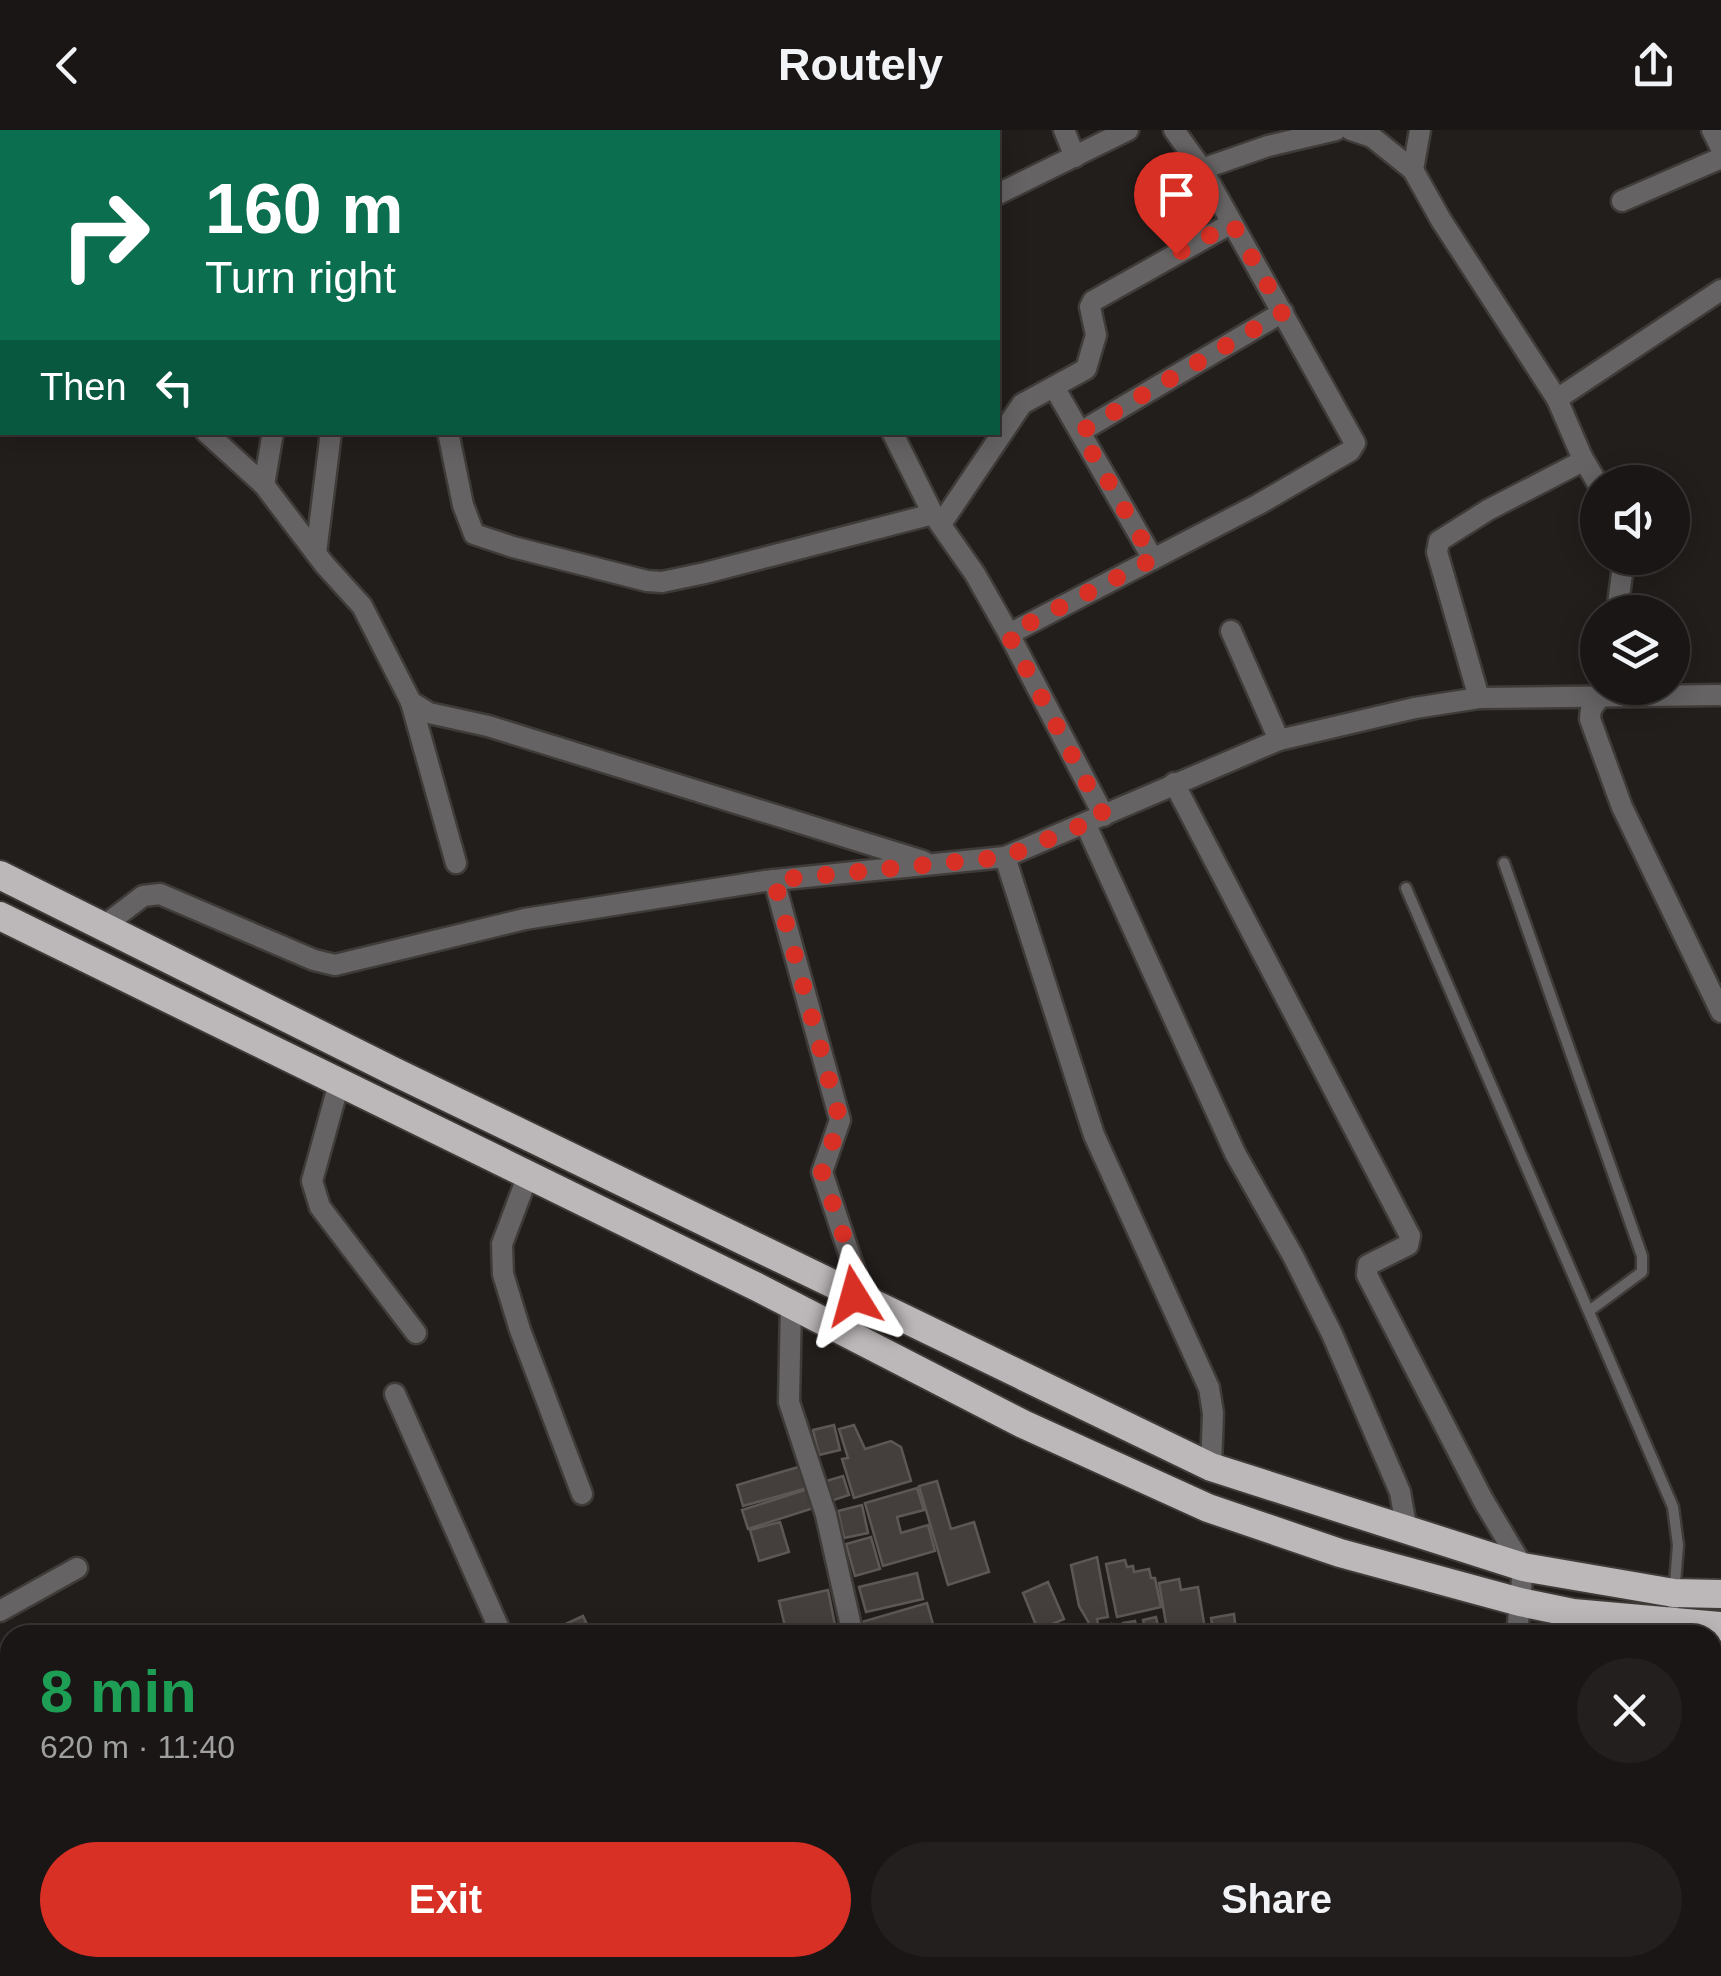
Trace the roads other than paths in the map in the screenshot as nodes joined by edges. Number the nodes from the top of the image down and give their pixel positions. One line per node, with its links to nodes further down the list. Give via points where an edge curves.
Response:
1 (1064, 130): 9 (street)
2 (1128, 130): 9 (street)
3 (1174, 130): 11 (street)
4 (1336, 130): 11 (street)
5 (1352, 130): 12 (street, via 1372,137)
6 (1420, 130): 12 (street)
7 (1712, 130): 8 (street)
8 (1721, 148)
9 (1076, 157): 13 (street)
10 (1721, 158): 14 (street)
11 (1202, 169): 15 (street)
12 (1413, 170): 19 (street)
13 (1000, 193)
14 (1622, 200)
15 (1232, 223): 17 (street); 18 (street, via 1092,301 1096,335 1087,366)
16 (1721, 290): 19 (street)
17 (1283, 312): 20 (street); 33 (street, via 1354,447)
18 (1054, 387): 20 (street); 21 (street, via 1022,404)
19 (1557, 399): 28 (street)
20 (1080, 432): 33 (street)
21 (1000, 434)
22 (209, 435): 30 (street)
23 (273, 435): 30 (street)
24 (331, 435): 32 (street)
25 (449, 435): 31 (street, via 474,534 648,581)
26 (894, 435): 31 (street)
27 (999, 435): 31 (street)
28 (1582, 457): 29 (street); 37 (street, via 1439,541 1436,552)
29 (1587, 465)
30 (264, 485): 32 (street)
31 (937, 519): 35 (street)
32 (316, 553): 40 (street, via 362,606)
33 (1153, 559): 35 (street)
34 (1231, 631): 42 (street)
35 (1008, 634): 44 (street)
36 (1580, 693): 37 (street)
37 (1479, 698): 42 (street)
38 (1690, 698): 39 (street)
39 (1717, 700)
40 (411, 702): 46 (street); 48 (street)
41 (1594, 705): 54 (street, via 1590,719 1622,807)
42 (1279, 740): 43 (street)
43 (1174, 782): 44 (street); 65 (street, via 1410,1236 1408,1245 1368,1265 1367,1275)
44 (1095, 820): 45 (street); 64 (street, via 1235,1153 1332,1334 1400,1492)
45 (1005, 857): 48 (street); 62 (street, via 1094,1135 1210,1388)
46 (456, 863)
47 (1504, 863): 59 (lane, via 1642,1256 1642,1272)
48 (934, 864): 50 (street)
49 (0, 875): 53 (highway)
50 (774, 880): 53 (street, via 525,919 335,965 160,894 143,896); 57 (street, via 840,1120 822,1172 857,1276)
51 (1406, 888): 59 (lane)
52 (0, 916): 55 (highway)
53 (105, 925): 57 (highway)
54 (1721, 1012)
55 (339, 1083): 56 (highway); 60 (street, via 313,1191)
56 (528, 1175): 58 (highway); 63 (street, via 502,1244 503,1274)
57 (854, 1296): 62 (highway)
58 (791, 1305): 69 (highway, via 1023,1424 1208,1508 1340,1554); 73 (street, via 789,1402 824,1508)
59 (1588, 1310): 67 (lane, via 1672,1506 1678,1546)
60 (416, 1333)
61 (395, 1394): 72 (street)
62 (1210, 1467): 64 (highway)
63 (582, 1494)
64 (1406, 1530): 65 (highway)
65 (1523, 1566): 67 (highway); 69 (street)
66 (77, 1568): 70 (street)
67 (1674, 1593): 68 (highway); 71 (lane)
68 (1721, 1594)
69 (1520, 1602): 71 (highway); 74 (street)
70 (0, 1611)
71 (1672, 1622): 75 (highway)
72 (498, 1625)
73 (851, 1625)
74 (1518, 1625)
75 (1709, 1625)

